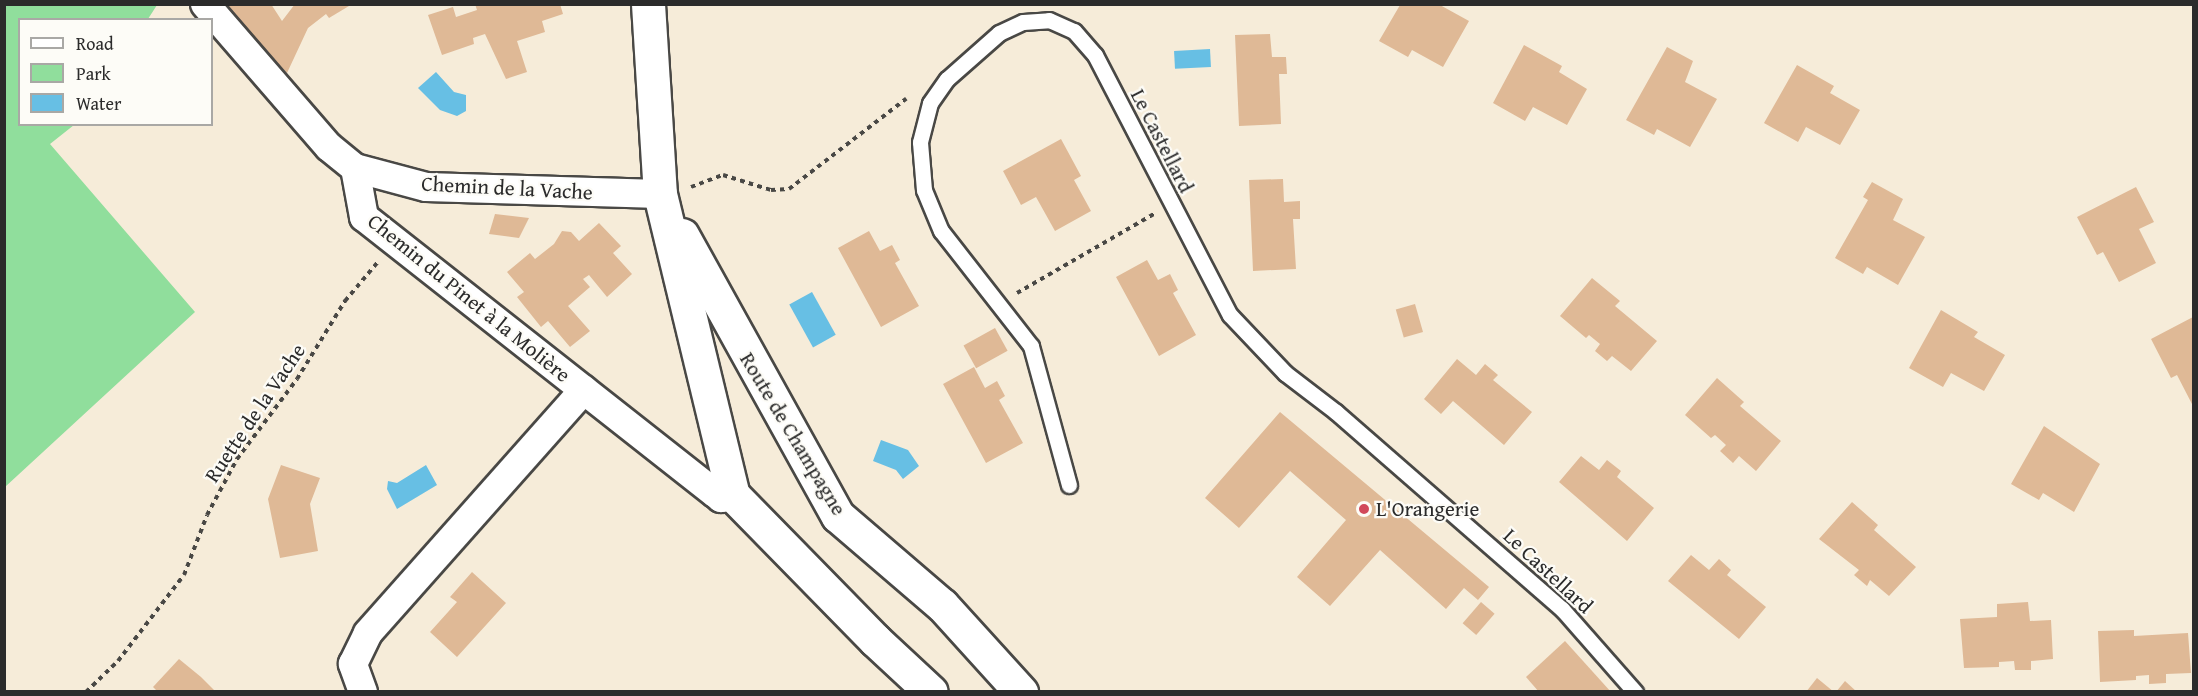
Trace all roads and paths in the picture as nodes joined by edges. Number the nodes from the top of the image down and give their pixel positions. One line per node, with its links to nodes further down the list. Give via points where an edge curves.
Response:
1 (204, 4): 4 (street, via 329,147)
2 (648, 4): 5 (street, Route de Champagne)
3 (939, 90): 5 (path, via 925,84 789,189 771,190 723,175); 6 (lane, Le Castellard, via 999,33 1023,22 1048,20 1074,31 1095,55); 8 (lane, Le Castellard, via 930,103 920,142 924,190 941,231)
4 (355, 168): 5 (street, Chemin de la Vache, via 426,187); 7 (street, Chemin du Pinet à la Molière, via 363,217)
5 (674, 193): 11 (street, Route de Champagne); 15 (street, Route de Champagne, via 838,516 942,605)
6 (1170, 204): 8 (path); 16 (lane, Le Castellard, via 1238,323 1285,373 1336,412 1562,609)
7 (395, 242): 9 (street, Chemin du Pinet à la Molière); 12 (path, Ruette de la Vache, via 345,301 297,379 237,459 207,515 184,575 118,661)
8 (998, 303): 10 (lane, Le Castellard, via 1031,346)
9 (584, 390): 11 (street, Chemin du Pinet à la Molière, via 721,498); 13 (street, via 368,633 353,664)
10 (1069, 485)
11 (733, 495): 14 (street, via 874,640)
12 (86, 692)
13 (363, 692)
14 (931, 692)
15 (1021, 692)
16 (1635, 692)

